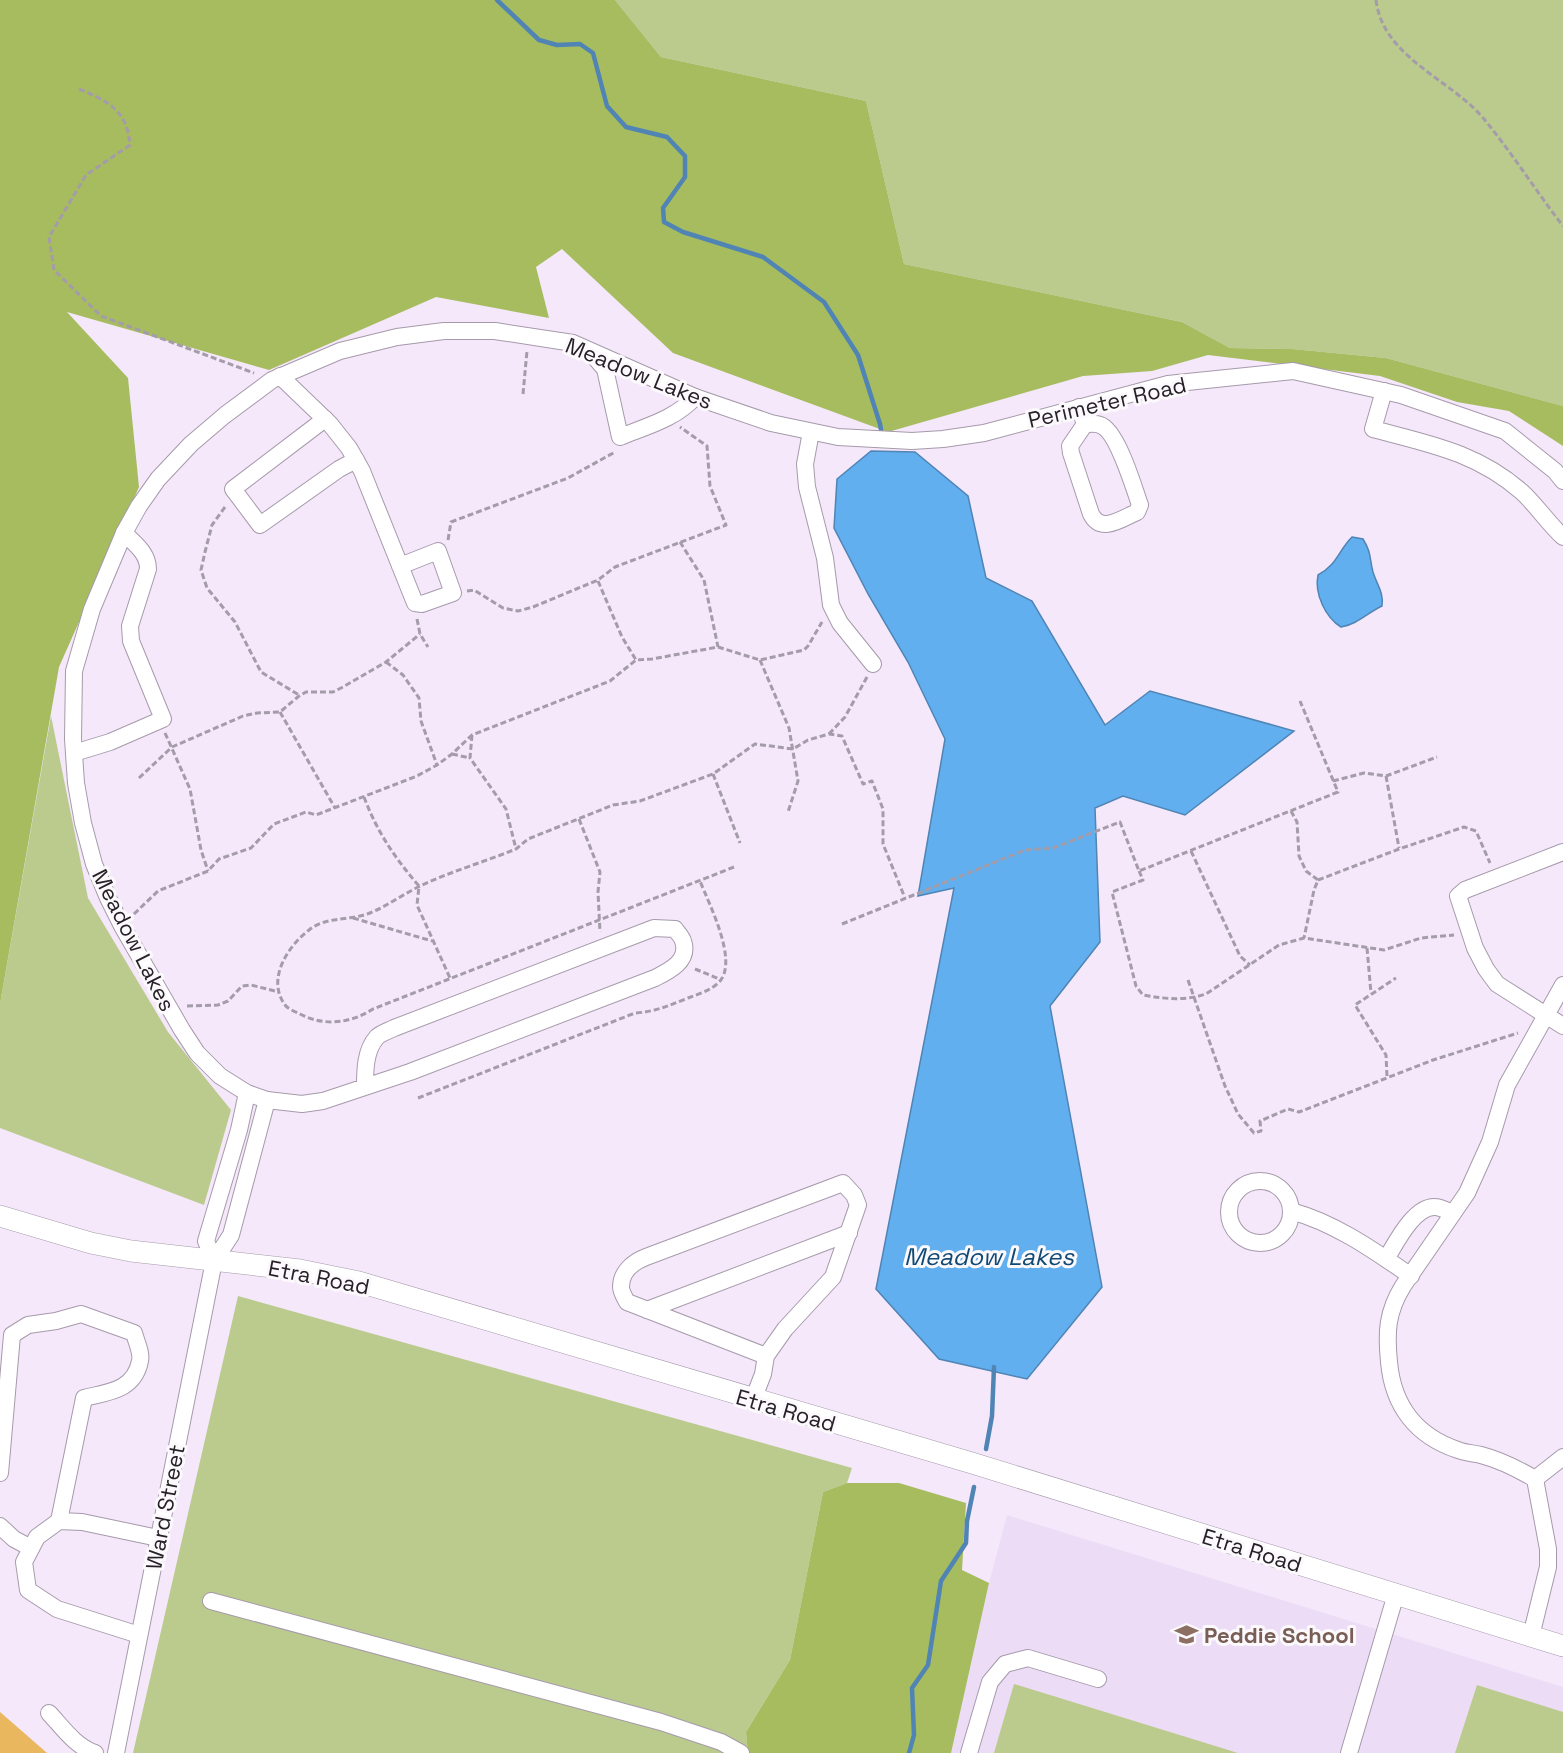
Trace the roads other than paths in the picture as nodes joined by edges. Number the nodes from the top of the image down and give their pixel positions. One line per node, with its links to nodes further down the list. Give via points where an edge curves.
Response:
1 (589, 351): 2 (street, Meadow Lakes, via 573,343 529,336 444,331 340,351); 4 (street, Meadow Lakes); 4 (street, via 604,369 620,437 684,410)
2 (276, 378): 6 (street); 12 (street, Meadow Lakes, via 191,444 158,479)
3 (1384, 391): 5 (street, Perimeter Road, via 1293,371 1168,384); 11 (street, Perimeter Road, via 1505,431); 13 (street, via 1373,429 1443,447 1488,468 1522,493)
4 (695, 397): 8 (street, Meadow Lakes)
5 (1079, 407): 7 (street); 9 (street, Perimeter Road, via 984,433)
6 (325, 419): 10 (street); 10 (street, via 232,489 260,525)
7 (1085, 424): 7 (street, via 1100,425 1108,431 1140,505 1137,512 1102,525 1095,522 1070,446)
8 (811, 432): 9 (street, Meadow Lakes); 15 (street, via 805,464 807,487 823,549 831,605 840,623)
9 (912, 441)
10 (356, 460): 14 (street)
11 (1563, 482)
12 (124, 533): 16 (street, Meadow Lakes, via 92,609 74,671); 16 (street, via 148,561 130,633 163,719)
13 (1563, 537)
14 (400, 566): 14 (street, via 415,603 453,593 438,551)
15 (873, 664)
16 (74, 753): 22 (street, Meadow Lakes, via 83,823 94,864 122,926 197,1053 220,1076)
17 (1563, 852): 19 (street, via 1458,896 1486,969 1497,984)
18 (1563, 985): 19 (street)
19 (1547, 1014): 20 (street); 25 (street, via 1507,1085 1490,1142 1467,1193)
20 (1563, 1026)
21 (365, 1087): 21 (street, Meadow Lakes, via 365,1063 378,1035 654,928 675,929 683,942 679,962 655,978); 23 (street, Meadow Lakes, via 302,1104)
22 (247, 1093): 23 (street, Meadow Lakes); 29 (street, via 206,1241)
23 (267, 1100): 29 (street, via 231,1235)
24 (1291, 1210): 28 (street, via 1315,1217)
25 (1453, 1213): 28 (street, via 1435,1206 1421,1210); 30 (street)
26 (0, 1216): 29 (main road, Etra Road, via 91,1243)
27 (849, 1233): 31 (street); 31 (street, via 858,1205 843,1183 633,1262 621,1288 627,1302); 32 (street, via 833,1276)
28 (1386, 1258): 30 (street)
29 (214, 1261): 33 (main road, Etra Road, via 300,1270 359,1282); 39 (street, Ward Street)
30 (1411, 1276): 36 (street, via 1395,1299 1388,1321 1390,1375 1408,1418 1439,1442 1503,1463)
31 (647, 1310): 32 (street)
32 (766, 1356): 33 (street)
33 (753, 1400): 41 (main road, Etra Road)
34 (1563, 1457): 36 (street)
35 (0, 1473): 37 (street, via 12,1335 28,1325 81,1314 134,1333 141,1360 131,1382 118,1390 84,1398)
36 (1535, 1479): 44 (street, via 1548,1567)
37 (59, 1521): 39 (street); 40 (street, via 37,1537)
38 (0, 1527): 40 (street)
39 (158, 1538): 43 (street, Ward Street)
40 (31, 1548): 43 (street, via 24,1562 28,1590 57,1609)
41 (1396, 1594): 44 (main road, Etra Road); 52 (street)
42 (211, 1601): 50 (street, via 661,1722 721,1742)
43 (139, 1635): 49 (street, Ward Street)
44 (1532, 1636): 45 (main road, Etra Road)
45 (1563, 1646)
46 (1098, 1679): 51 (street, via 1029,1658 1005,1664 990,1682)
47 (49, 1713): 48 (street, via 84,1749)
48 (94, 1753)
49 (116, 1753)
50 (741, 1753)
51 (969, 1753)
52 (1349, 1753)

